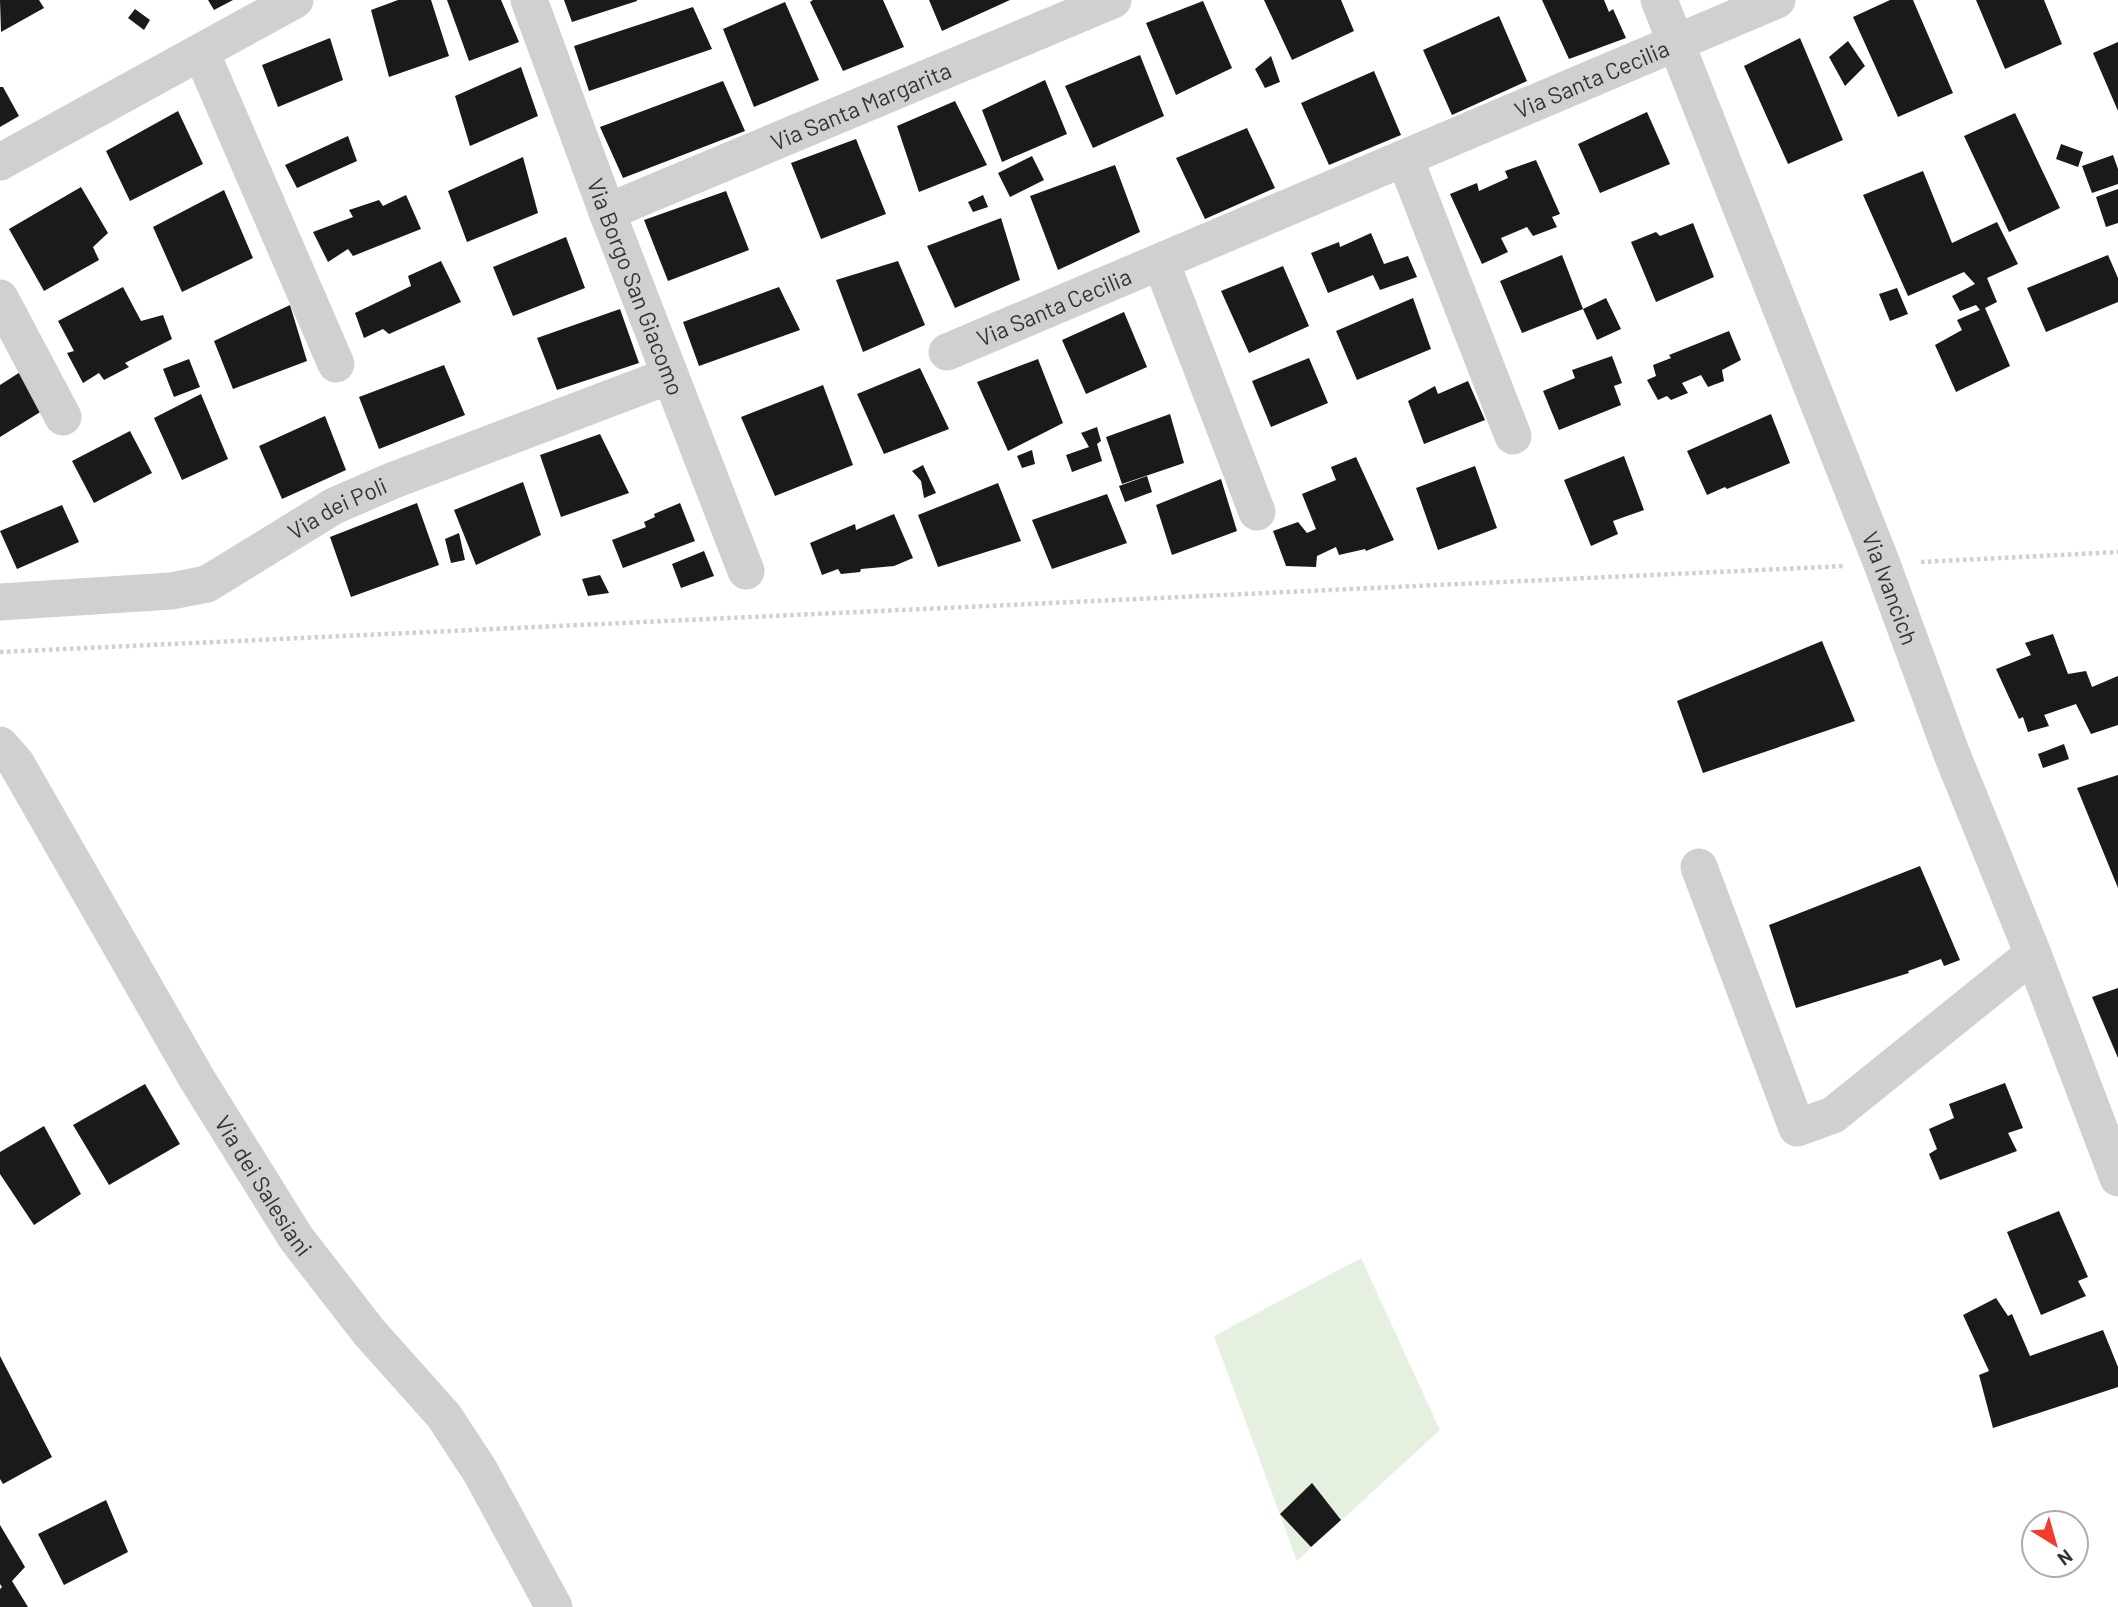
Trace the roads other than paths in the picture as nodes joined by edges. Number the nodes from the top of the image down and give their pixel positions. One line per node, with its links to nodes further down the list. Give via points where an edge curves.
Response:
1 (295, 0): 7 (street)
2 (529, 0): 10 (street, Via Borgo San Giacomo)
3 (1113, 0): 10 (street, Via Santa Margarita)
4 (1659, 0): 6 (street, Via Ivancich)
5 (1777, 0): 6 (street, Via Santa Cecilia)
6 (1676, 43): 8 (street, Via Santa Cecilia); 23 (street, Via Ivancich)
7 (201, 52): 9 (street); 14 (street)
8 (1405, 159): 11 (street, Via Santa Cecilia); 17 (street)
9 (0, 162)
10 (607, 212): 15 (street, Via Borgo San Giacomo)
11 (1161, 262): 13 (street, Via Santa Cecilia); 18 (street, Via Santa Cecilia)
12 (0, 299): 16 (street)
13 (947, 352)
14 (336, 364)
15 (669, 376): 19 (street, Via Borgo San Giacomo); 20 (street, Via dei Poli, via 334,506 207,584 171,591)
16 (63, 416)
17 (1513, 436)
18 (1257, 512)
19 (746, 571)
20 (0, 602)
21 (0, 745): 25 (street, Via dei Salesiani, via 16,763 197,1079 296,1238 369,1332 444,1416 480,1471)
22 (1699, 867): 23 (street, via 1797,1128 1833,1115)
23 (2033, 954): 24 (street, Via Ivancich)
24 (2118, 1178)
25 (554, 1607)

